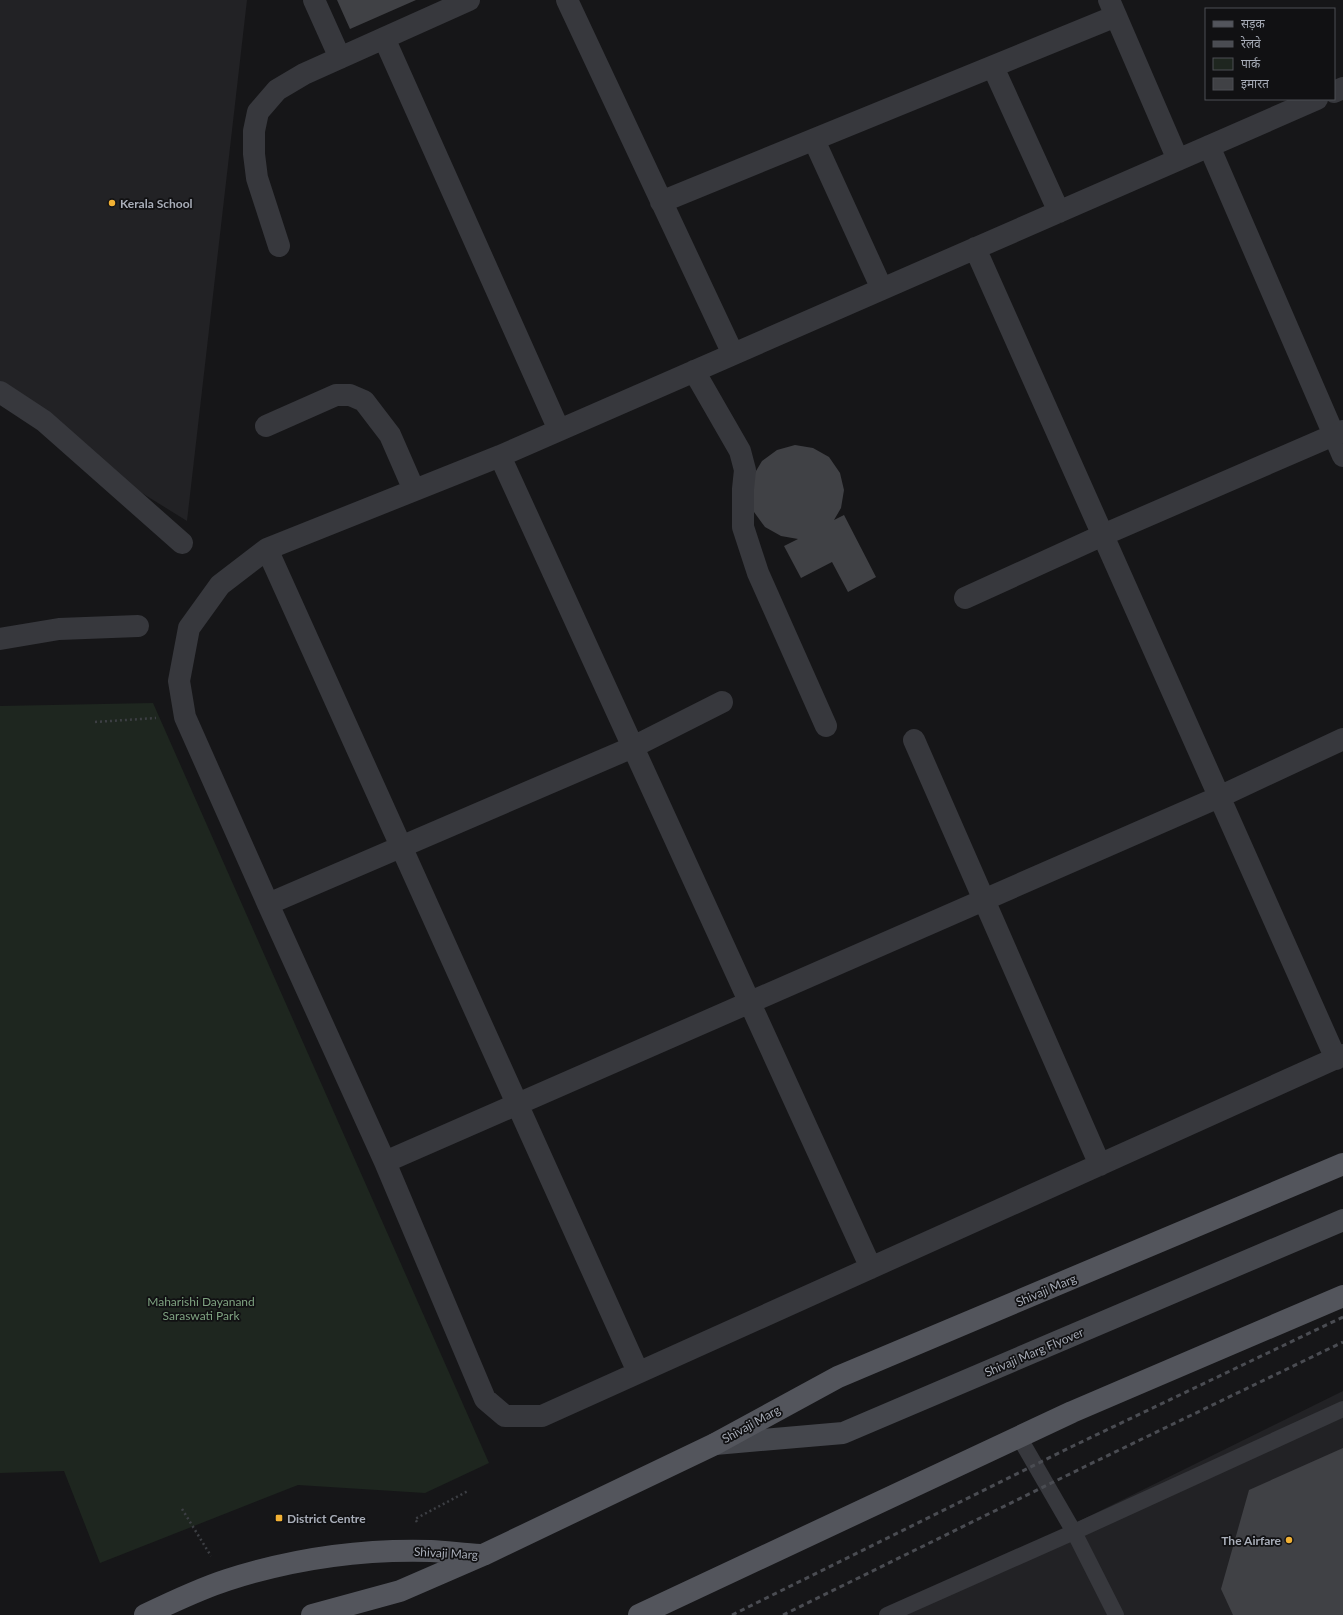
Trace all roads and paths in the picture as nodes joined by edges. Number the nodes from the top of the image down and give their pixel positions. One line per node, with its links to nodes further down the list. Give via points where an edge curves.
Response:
1 (314, 0): 6 (street)
2 (469, 0): 5 (street)
3 (567, 0): 12 (street)
4 (1112, 8): 7 (street); 11 (street)
5 (384, 38): 6 (street); 21 (street)
6 (340, 58): 14 (street, via 304,74 277,90 258,112 254,131 257,178)
7 (993, 67): 9 (street); 13 (street)
8 (1315, 100): 10 (street)
9 (814, 140): 12 (street); 16 (street)
10 (1209, 146): 11 (street); 22 (street)
11 (1178, 160): 13 (street)
12 (661, 202): 17 (street)
13 (1059, 212): 15 (street)
14 (279, 246)
15 (975, 248): 16 (street); 26 (street)
16 (882, 289): 17 (street)
17 (733, 354): 18 (street)
18 (694, 371): 21 (street); 35 (street, via 740,451 745,470 743,527 758,573)
19 (0, 392): 27 (street, via 44,421)
20 (266, 426): 25 (street, via 336,395 350,395 364,401 390,435)
21 (559, 430): 23 (street)
22 (1338, 433): 24 (street); 26 (street)
23 (500, 456): 25 (street); 38 (street)
24 (1343, 456)
25 (414, 490): 28 (street)
26 (1103, 535): 29 (street); 39 (street)
27 (182, 543)
28 (267, 549): 33 (street, via 220,586 189,628 179,681); 40 (street)
29 (965, 598)
30 (138, 626): 31 (street, via 59,629)
31 (0, 639)
32 (722, 702): 38 (street)
33 (185, 717): 34 (path); 42 (street)
34 (95, 722)
35 (826, 726)
36 (1343, 739): 39 (street)
37 (914, 740): 41 (street)
38 (633, 746): 40 (street); 43 (street)
39 (1219, 797): 41 (street); 44 (street)
40 (401, 847): 42 (street); 45 (street)
41 (984, 900): 43 (street); 48 (street)
42 (268, 904): 46 (street)
43 (750, 1002): 45 (street); 50 (street)
44 (1339, 1057): 48 (street)
45 (517, 1104): 46 (street); 52 (street)
46 (385, 1162): 52 (street, via 485,1399 505,1416 542,1416)
47 (1343, 1164): 55 (main road, Shivaji Marg, via 838,1377)
48 (1100, 1165): 50 (street)
49 (1343, 1220): 55 (main road, Shivaji Marg Flyover, via 843,1433)
50 (870, 1268): 52 (street)
51 (1343, 1296): 54 (main road)
52 (638, 1372)
53 (1343, 1409): 59 (lane)
54 (1019, 1437): 59 (lane); 64 (main road)
55 (715, 1444): 60 (main road, Shivaji Marg)
56 (468, 1491): 58 (path)
57 (182, 1509): 61 (path)
58 (415, 1519)
59 (1074, 1532): 65 (lane); 66 (lane)
60 (483, 1555): 61 (main road, Shivaji Marg, via 431,1551 327,1556 276,1566); 63 (main road, via 400,1591)
61 (226, 1580): 62 (main road, Shivaji Marg)
62 (146, 1615)
63 (312, 1615)
64 (638, 1615)
65 (887, 1615)
66 (1116, 1615)

